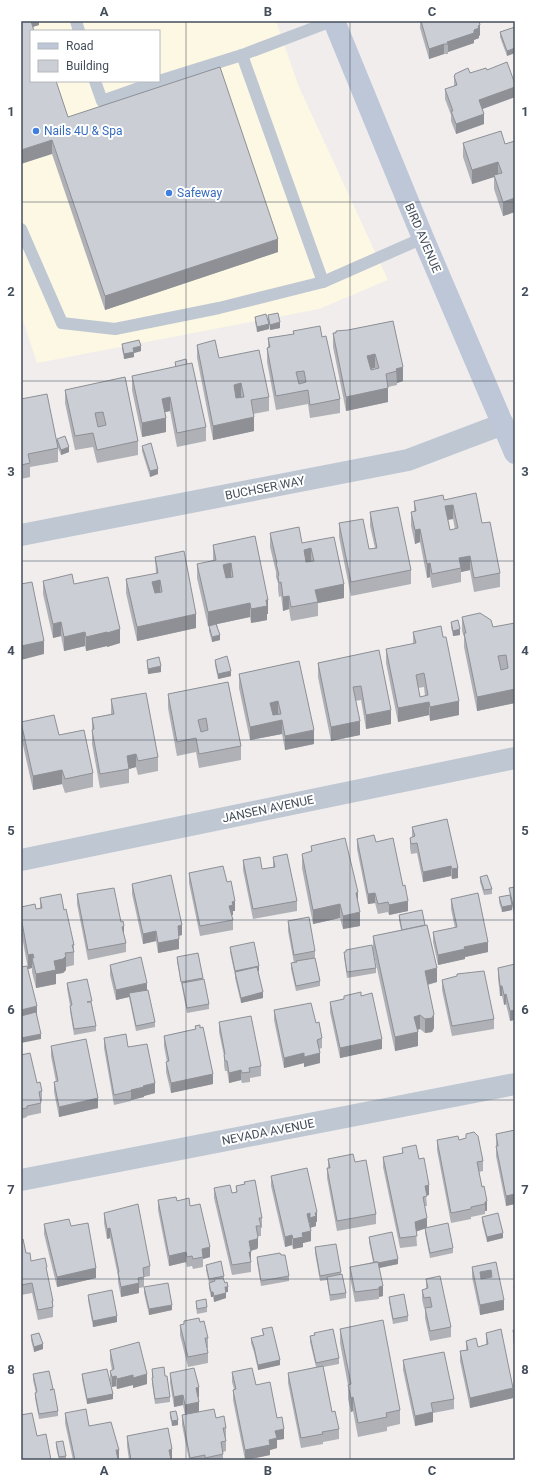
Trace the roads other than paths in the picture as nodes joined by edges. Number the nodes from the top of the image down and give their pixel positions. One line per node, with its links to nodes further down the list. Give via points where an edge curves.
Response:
1 (333, 21): 2 (lane); 7 (main road, BIRD AVENUE)
2 (242, 55): 3 (lane); 8 (lane)
3 (160, 81)
4 (96, 82): 5 (lane, via 102,101)
5 (156, 82)
6 (21, 229): 8 (lane, via 62,323 115,329 219,308)
7 (423, 238): 8 (lane); 9 (main road, BIRD AVENUE)
8 (323, 282)
9 (503, 424): 10 (main road, BIRD AVENUE); 11 (street, BUCHSER WAY, via 408,460)
10 (515, 453)
11 (21, 535)
12 (515, 758): 13 (street, JANSEN AVENUE)
13 (21, 860)
14 (515, 1084): 15 (street, NEVADA AVENUE)
15 (21, 1180)

